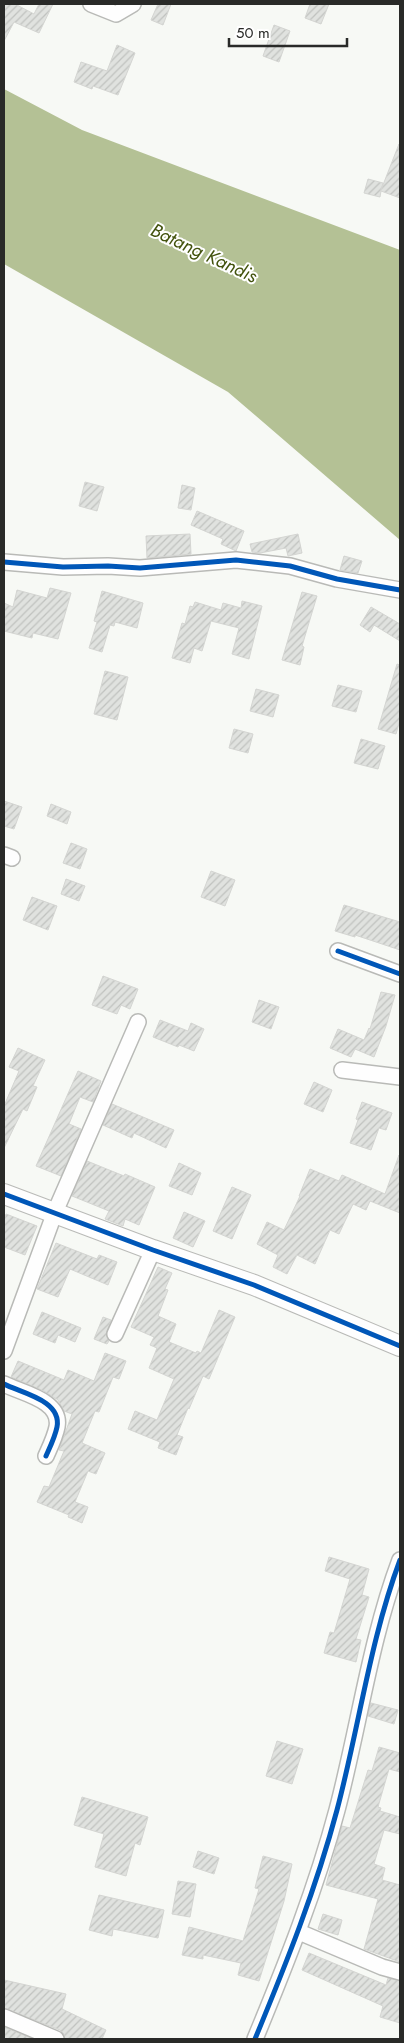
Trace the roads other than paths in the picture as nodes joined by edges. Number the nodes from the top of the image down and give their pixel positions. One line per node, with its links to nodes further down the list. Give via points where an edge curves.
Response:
1 (91, 4): 2 (street, via 116,14)
2 (133, 4)
3 (4, 562): 4 (street, via 140,568 236,560 290,566)
4 (400, 590)
5 (338, 951): 6 (street)
6 (400, 974)
7 (138, 1022): 11 (street)
8 (342, 1070): 9 (street)
9 (400, 1077)
10 (4, 1194): 11 (street)
11 (55, 1212): 12 (street); 15 (street)
12 (154, 1250): 13 (street); 14 (street, via 254,1285)
13 (114, 1334)
14 (400, 1346)
15 (4, 1351)
16 (4, 1384): 17 (street, via 34,1396 54,1412 57,1426)
17 (46, 1456)
18 (400, 1560): 19 (street, via 377,1634 337,1810)
19 (299, 1932): 20 (street); 23 (street)
20 (400, 1972)
21 (4, 2017): 22 (street)
22 (56, 2039)
23 (255, 2039)

